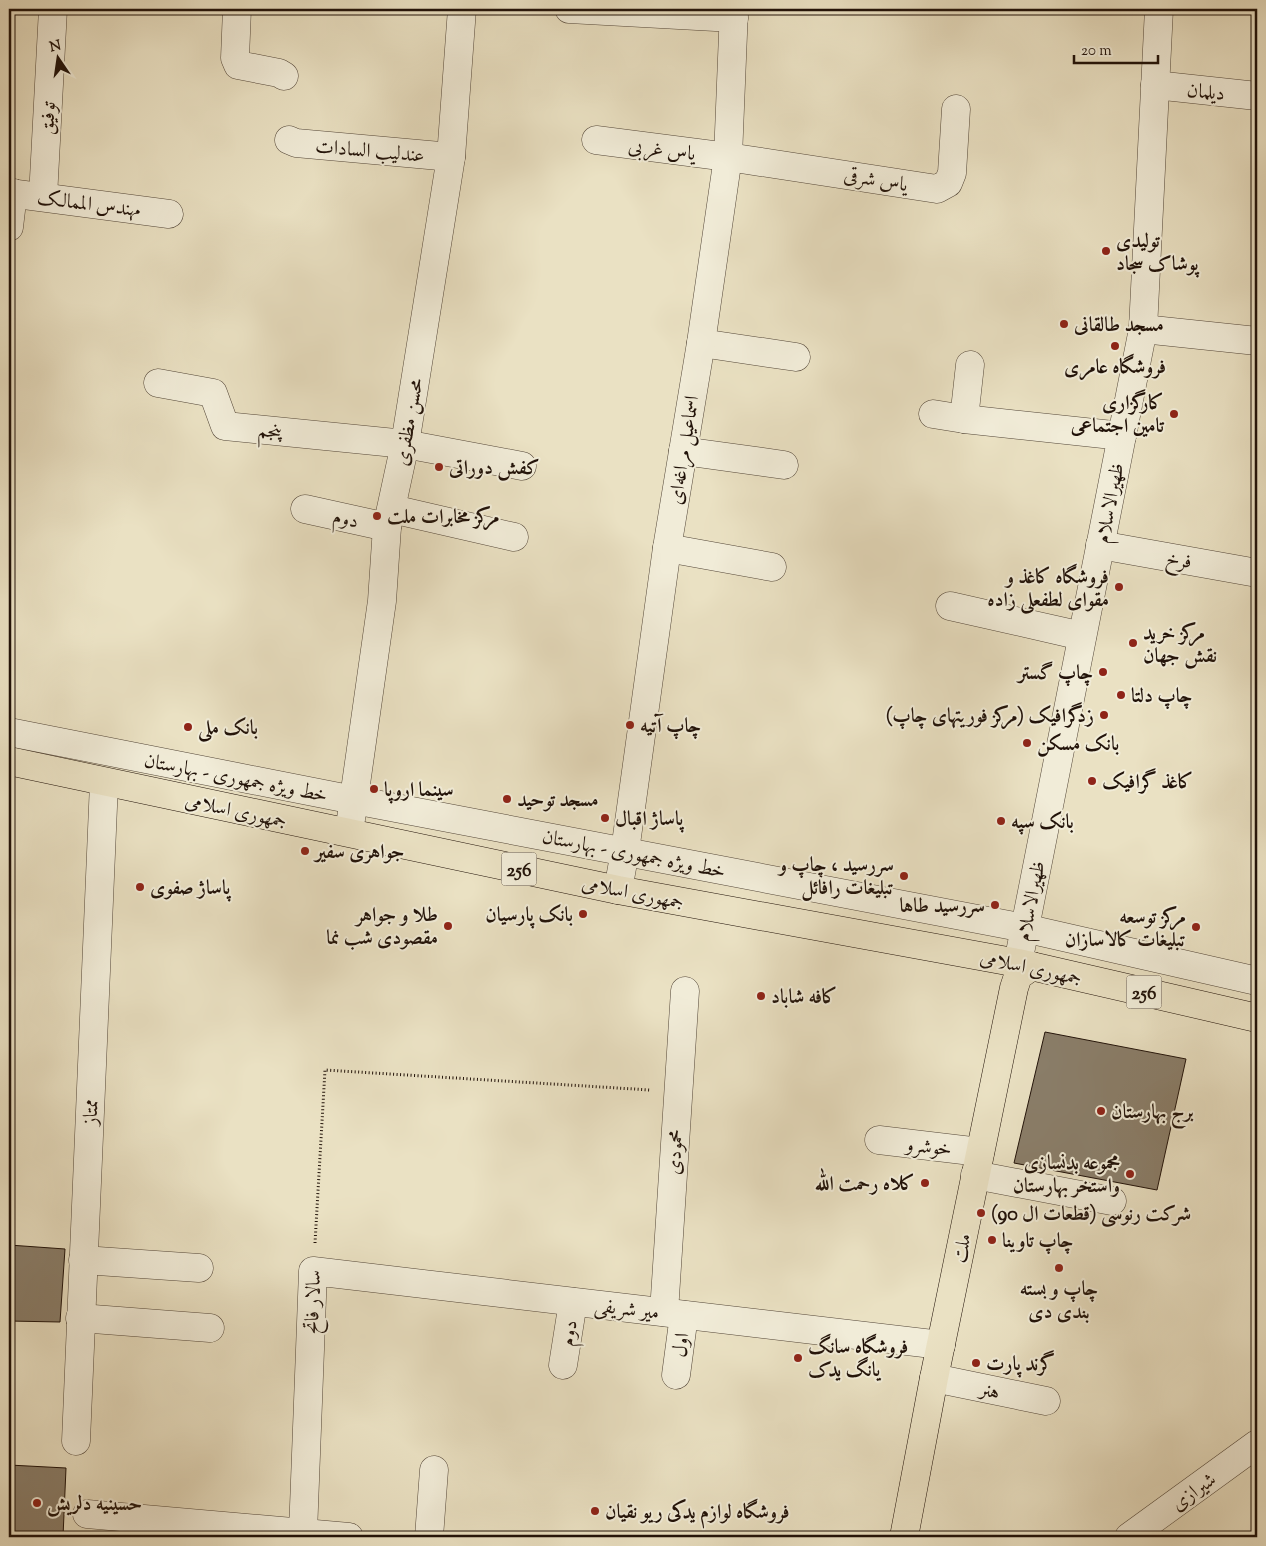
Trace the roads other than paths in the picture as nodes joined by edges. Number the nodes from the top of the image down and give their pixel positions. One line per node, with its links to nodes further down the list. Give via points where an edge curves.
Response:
1 (53, 9): 16 (street, توفیق)
2 (237, 9): 7 (street, via 235,58 238,65)
3 (462, 9): 13 (street, محسن مظفری)
4 (569, 9): 6 (street)
5 (1159, 9): 8 (street, ظهیرالاسلام)
6 (734, 14): 14 (street, اسماعیل مراغه‌ای)
7 (284, 76)
8 (1155, 85): 9 (street, دیلمان); 19 (street, ظهیرالاسلام)
9 (1257, 96)
10 (956, 109): 14 (street, یاس شرقی, via 952,172 948,183 937,189)
11 (289, 140): 13 (street, عندلیب السادات, via 296,144)
12 (596, 140): 14 (street, یاس غربی)
13 (451, 157): 28 (street, محسن مظفری)
14 (728, 157): 21 (street, اسماعیل مراغه‌ای)
15 (11, 193): 16 (street, مهندس‌ الممالک); 18 (street)
16 (43, 197): 17 (street, مهندس‌ الممالک)
17 (168, 214)
18 (9, 227)
19 (1142, 329): 20 (street); 27 (street, ظهیرالاسلام)
20 (1257, 341)
21 (701, 343): 22 (street); 29 (street, اسماعیل مراغه‌ای)
22 (796, 357)
23 (970, 365): 26 (street)
24 (158, 383): 28 (street, پنجم, via 213,393 225,426)
25 (933, 414): 26 (street)
26 (964, 419): 27 (street)
27 (1122, 436): 35 (street, ظهیرالاسلام)
28 (405, 444): 31 (street); 33 (street, محسن مظفری)
29 (683, 451): 30 (street); 36 (street, اسماعیل مراغه‌ای)
30 (784, 465)
31 (522, 466)
32 (305, 509): 33 (street, دوم)
33 (390, 518): 34 (street, دوم); 44 (street, محسن مظفری, via 382,601)
34 (514, 537)
35 (1100, 545): 38 (street, فرخ); 40 (street, ظهیرالاسلام)
36 (667, 548): 37 (street); 46 (street, اسماعیل مراغه‌ای)
37 (772, 567)
38 (1257, 573)
39 (950, 606): 40 (street)
40 (1082, 636): 48 (street, ظهیرالاسلام)
41 (9, 732): 44 (street, خط ویژه جمهوری - بهارستان)
42 (9, 761): 43 (main road, جمهوری اسلامی / 256)
43 (104, 783): 45 (main road, جمهوری اسلامی / 256); 56 (street, ممتاز)
44 (354, 800): 45 (street, محسن مظفری); 46 (street, خط ویژه جمهوری - بهارستان)
45 (349, 834): 47 (main road, جمهوری اسلامی / 256)
46 (625, 851): 47 (street, اسماعیل مراغه‌ای); 48 (street, خط ویژه جمهوری - بهارستان)
47 (618, 890): 49 (main road, جمهوری اسلامی / 256)
48 (1024, 928): 49 (street, ظهیرالاسلام); 50 (street, خط ویژه جمهوری - بهارستان)
49 (1025, 964): 52 (main road, جمهوری اسلامی / 256); 54 (main road, ملت, via 1014,988)
50 (1257, 981)
51 (684, 991): 60 (street, محمودی, via 678,1092)
52 (1257, 1018)
53 (879, 1140): 54 (street, خوشرو)
54 (977, 1163): 55 (street, خوشرو); 63 (main road, ملت)
55 (1112, 1201)
56 (83, 1260): 57 (street); 61 (street, ممتاز)
57 (199, 1268)
58 (314, 1272): 59 (street, میر شریفی); 72 (street, سالار فاتح)
59 (573, 1302): 60 (street, میر شریفی); 64 (street, دوم)
60 (674, 1314): 63 (street, میر شریفی); 65 (street, اول)
61 (80, 1318): 62 (street); 68 (street, ممتاز)
62 (210, 1328)
63 (941, 1345): 66 (main road, ملت)
64 (563, 1365)
65 (676, 1376)
66 (934, 1378): 67 (street, هنر); 75 (main road, ملت)
67 (1046, 1401)
68 (76, 1441)
69 (1252, 1454): 76 (street, شیرازی)
70 (434, 1470): 74 (street)
71 (87, 1514): 72 (street)
72 (303, 1533): 73 (street)
73 (349, 1537)
74 (429, 1537)
75 (904, 1537)
76 (1129, 1537)

